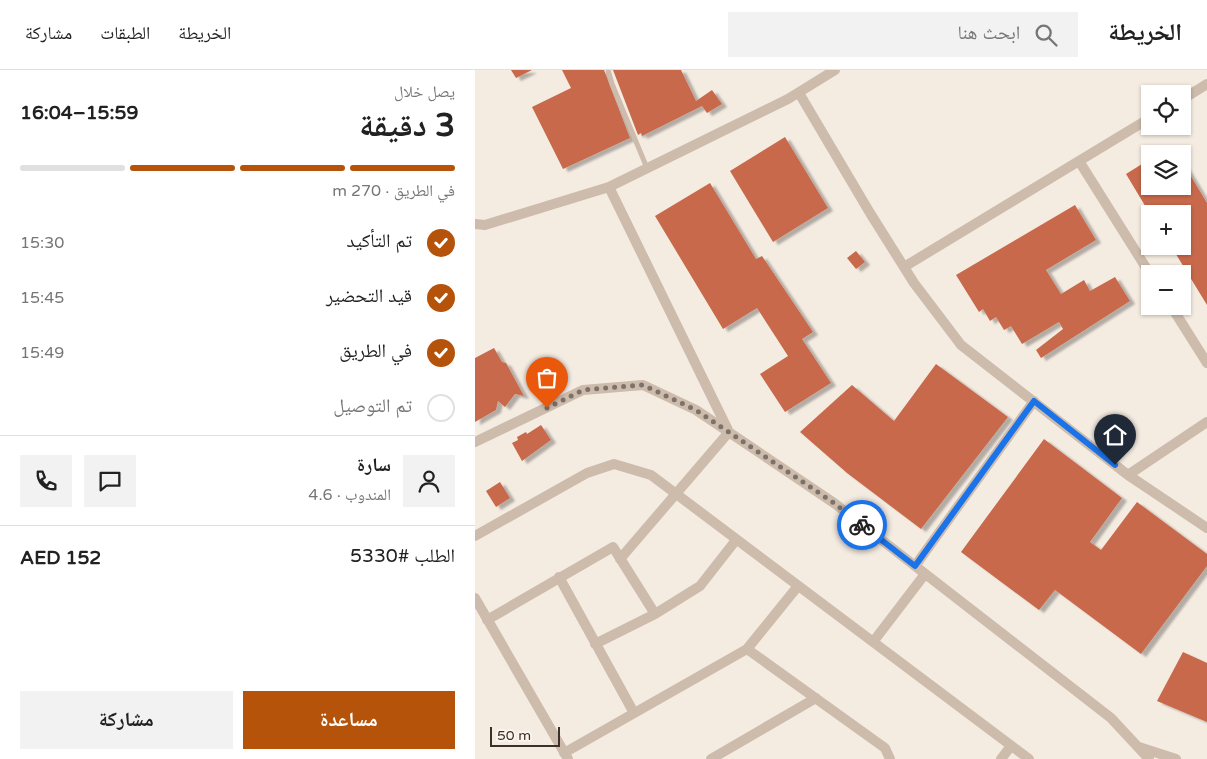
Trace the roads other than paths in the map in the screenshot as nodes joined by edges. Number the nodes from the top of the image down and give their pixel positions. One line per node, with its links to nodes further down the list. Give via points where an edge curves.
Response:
1 (608, 70): 8 (lane)
2 (835, 70): 4 (street)
3 (1207, 84): 5 (street)
4 (799, 93): 8 (street); 12 (street)
5 (1191, 94)
6 (1141, 123): 7 (street)
7 (1079, 161): 11 (street); 12 (street)
8 (647, 168): 9 (street)
9 (609, 188): 10 (street, via 485,225); 17 (street)
10 (475, 224)
11 (1144, 265)
12 (904, 267): 15 (street, via 961,345)
13 (1177, 315): 14 (street)
14 (1207, 363)
15 (1034, 401): 19 (street); 25 (street)
16 (1207, 422): 19 (street)
17 (729, 432): 18 (street, via 696,410 643,385 583,390); 20 (street); 25 (street, via 834,503)
18 (475, 442)
19 (1128, 475): 21 (street)
20 (676, 494): 22 (street, via 651,475 614,464 587,473); 23 (street); 24 (street)
21 (1207, 528)
22 (475, 536)
23 (737, 540): 28 (street); 30 (street, via 700,586)
24 (620, 559): 27 (street, via 613,547); 30 (street)
25 (915, 566): 26 (street)
26 (925, 574): 32 (street); 38 (street, via 1111,718)
27 (559, 577): 31 (street); 33 (street)
28 (797, 586): 32 (street); 34 (street)
29 (475, 598): 31 (street)
30 (655, 614): 33 (street)
31 (487, 620): 39 (street)
32 (873, 642): 37 (street)
33 (595, 644): 36 (street)
34 (747, 648): 35 (street); 36 (street)
35 (816, 698): 40 (street); 41 (street, via 885,748)
36 (634, 713): 39 (street)
37 (1011, 746): 42 (street); 43 (street)
38 (1137, 746): 44 (street); 45 (street)
39 (566, 756)
40 (711, 759)
41 (890, 759)
42 (1001, 759)
43 (1029, 759)
44 (1149, 759)
45 (1176, 759)

